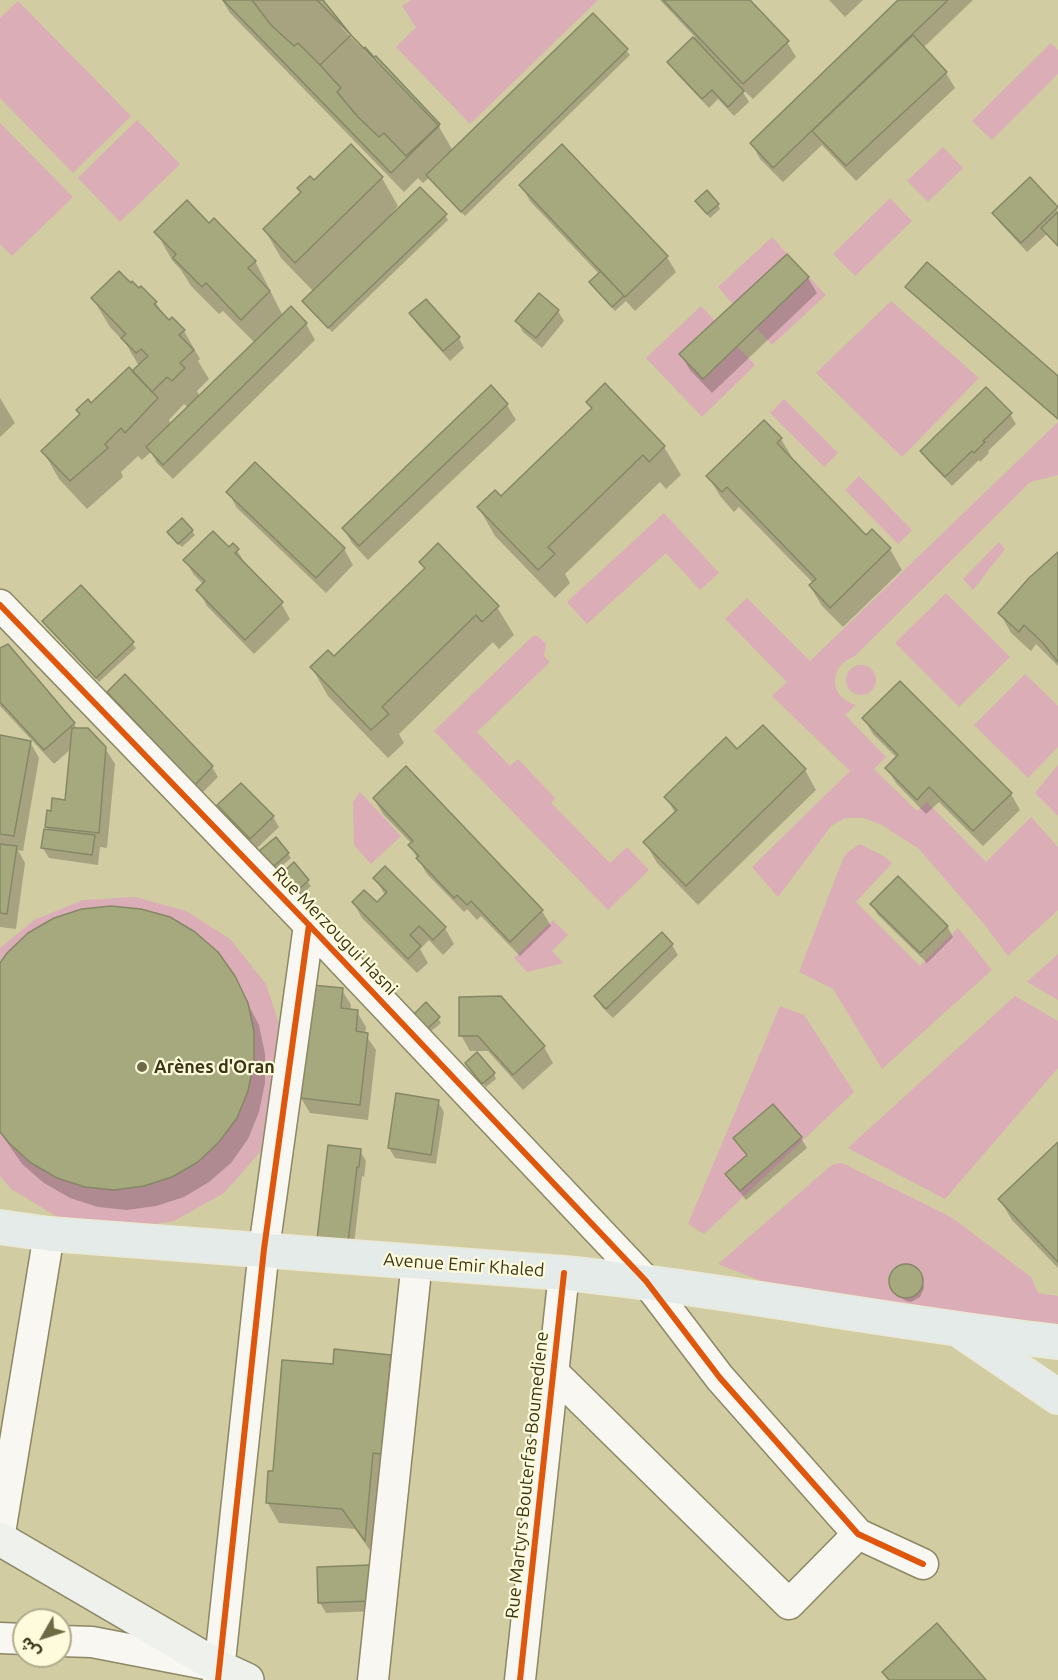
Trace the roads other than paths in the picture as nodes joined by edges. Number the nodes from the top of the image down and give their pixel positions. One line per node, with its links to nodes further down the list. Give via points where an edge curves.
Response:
1 (0, 605): 2 (street, Rue Merzougui Hasni)
2 (309, 925): 5 (street); 8 (street, Rue Merzougui Hasni)
3 (0, 1227): 4 (main road, Avenue Emir Khaled)
4 (49, 1234): 5 (main road, Avenue Emir Khaled); 13 (street)
5 (264, 1249): 6 (main road, Avenue Emir Khaled); 18 (street)
6 (417, 1261): 7 (main road, Avenue Emir Khaled); 19 (street)
7 (564, 1273): 8 (main road, Avenue Emir Khaled); 11 (street, Rue Martyrs Bouterfas Boumediene)
8 (646, 1281): 9 (main road, Avenue Emir Khaled); 14 (street, Rue Merzougui Hasni, via 720,1377)
9 (960, 1330): 10 (main road, Avenue Emir Khaled); 12 (main road)
10 (1058, 1342)
11 (553, 1372): 14 (street, via 789,1604); 20 (street, Rue Martyrs Bouterfas Boumediene)
12 (1058, 1397)
13 (0, 1533)
14 (858, 1534): 16 (street)
15 (0, 1539): 18 (street)
16 (922, 1564)
17 (72, 1641): 18 (street, via 92,1642)
18 (228, 1676)
19 (373, 1680)
20 (519, 1680)

